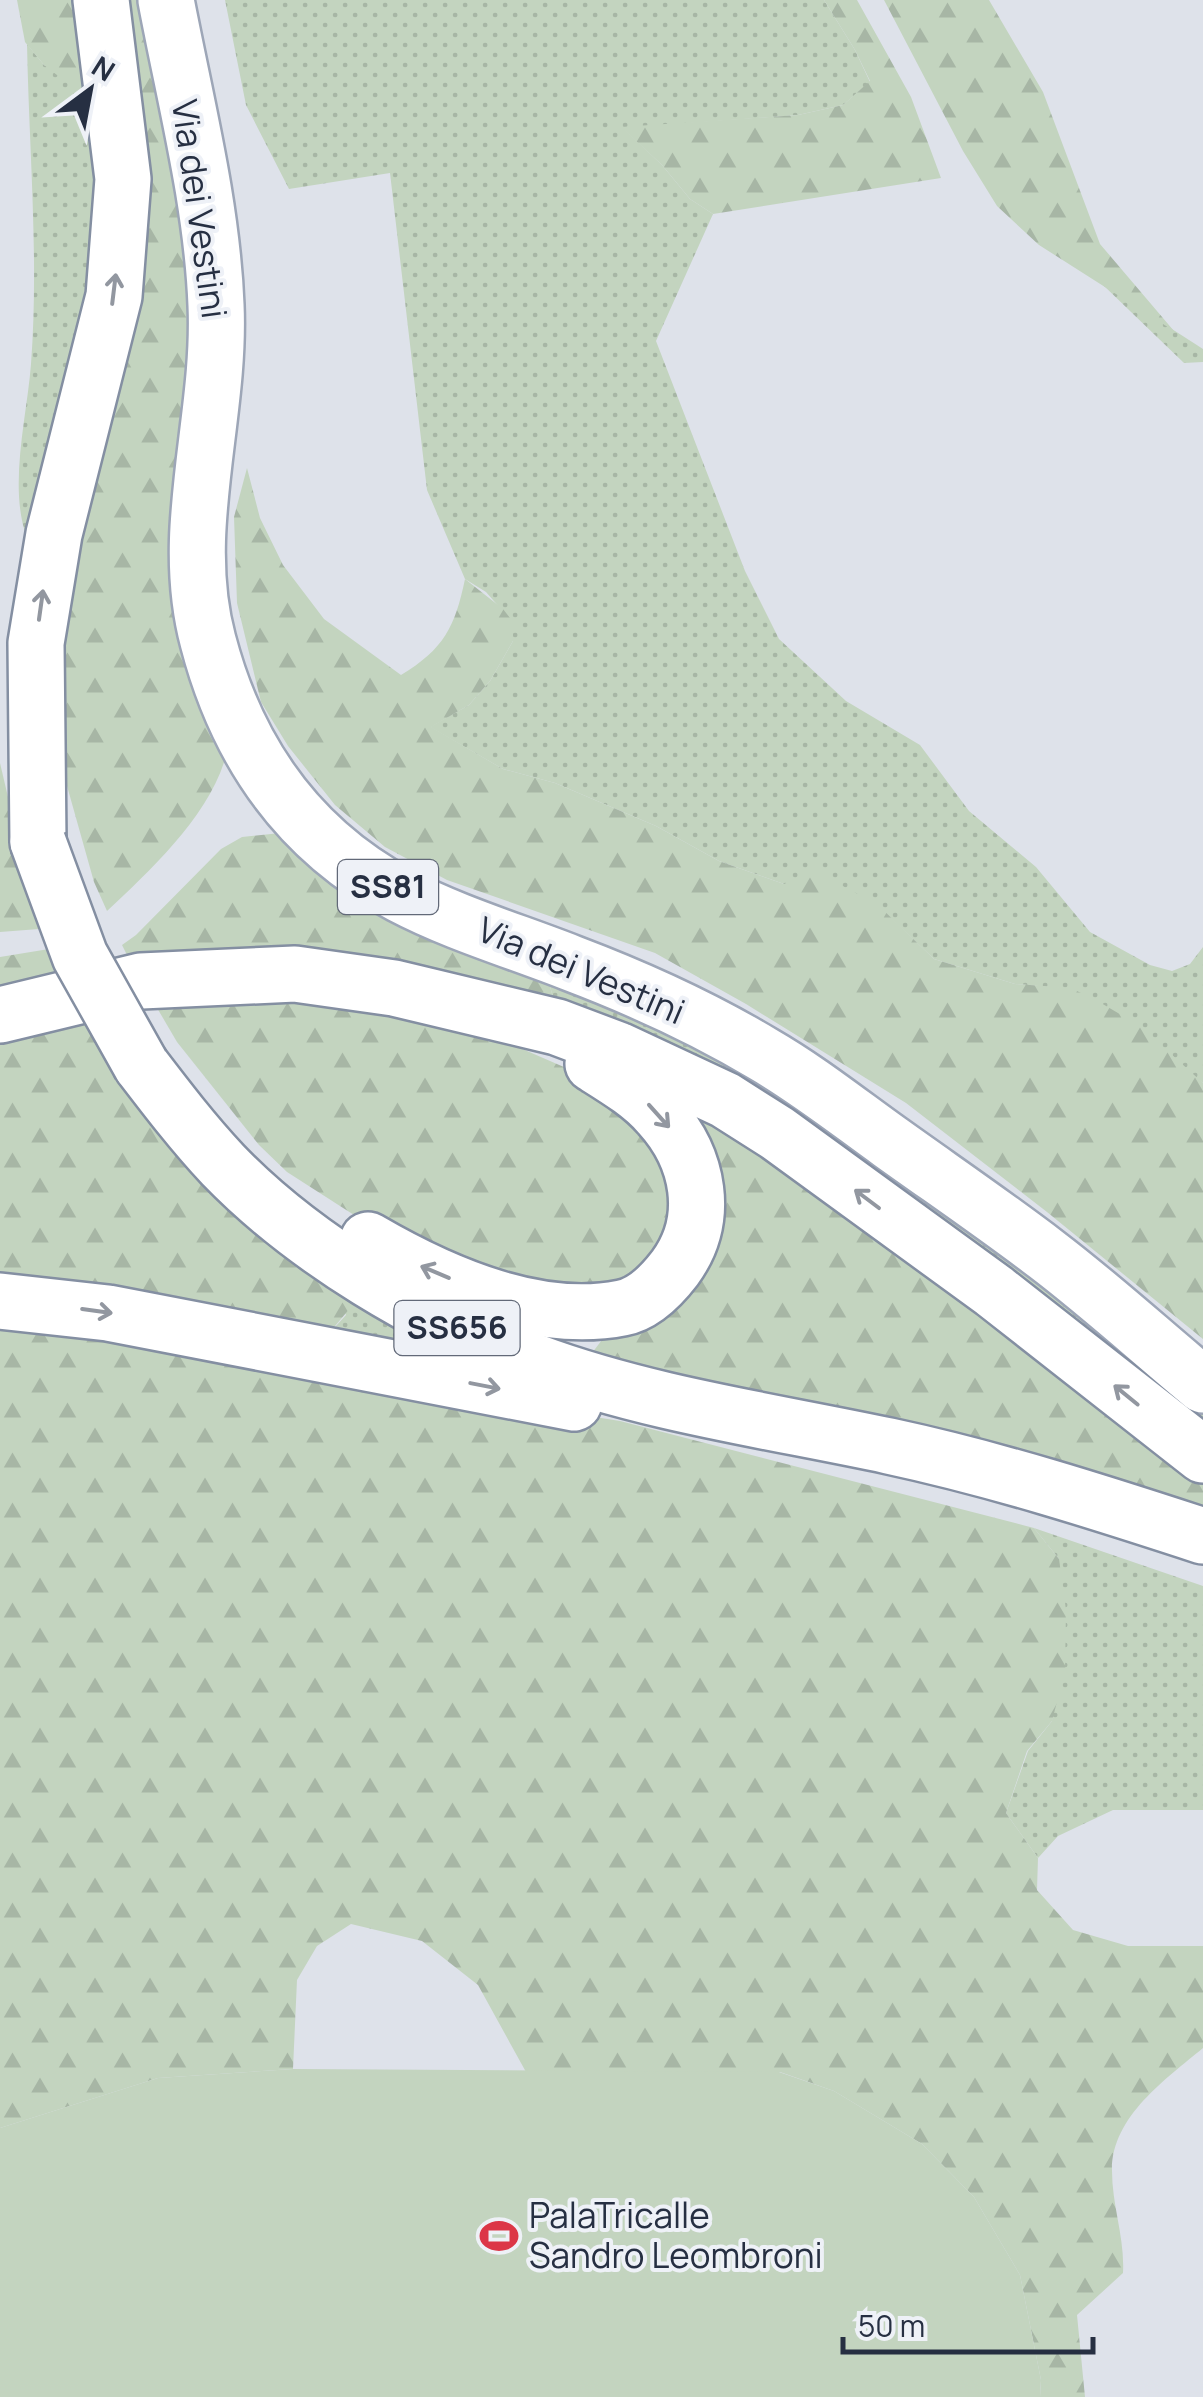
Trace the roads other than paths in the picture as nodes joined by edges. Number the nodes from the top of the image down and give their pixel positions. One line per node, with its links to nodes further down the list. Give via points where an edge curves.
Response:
1 (102, 0): 4 (main road, one-way to 1, via 36,643 54,534 116,277 122,179)
2 (166, 0): 9 (main road, Via dei Vestini / SS81, via 216,304 196,580 224,694 258,766 326,844 401,895 628,986 796,1075 1045,1254)
3 (0, 617): 4 (main road, SS656, via 20,774)
4 (38, 842): 7 (main road, SS656, bridge, via 80,956 141,1065)
5 (488, 1011): 6 (main road, via 296,974 141,981); 7 (main road, one-way to 7, via 629,1088 685,1148 698,1213 689,1250 648,1296 626,1308 584,1313 542,1307 438,1274 388,1252); 11 (main road, one-way to 5, via 994,1290 725,1100 618,1050)
6 (0, 1015)
7 (188, 1126): 10 (main road, SS656, via 226,1168 328,1252 460,1329 585,1378)
8 (0, 1301): 10 (main road, one-way to 10, via 108,1312 586,1405)
9 (1203, 1386)
10 (780, 1426): 12 (main road, SS656, via 1008,1474)
11 (1203, 1454)
12 (1198, 1535)

